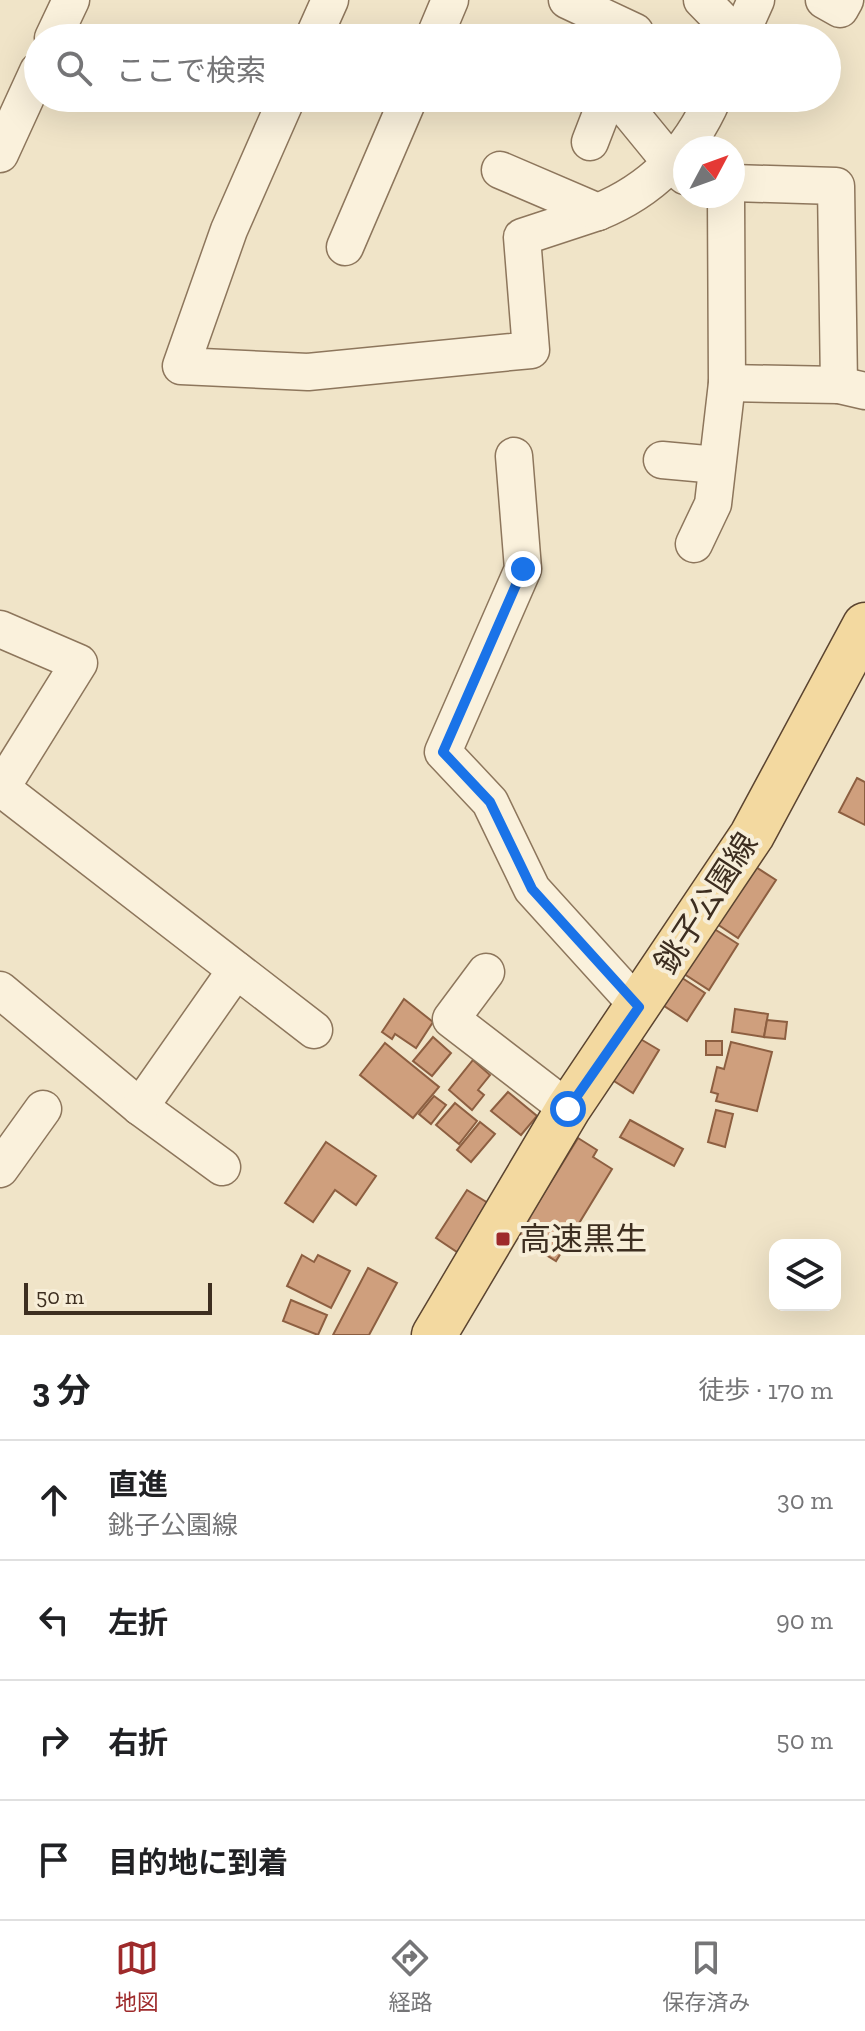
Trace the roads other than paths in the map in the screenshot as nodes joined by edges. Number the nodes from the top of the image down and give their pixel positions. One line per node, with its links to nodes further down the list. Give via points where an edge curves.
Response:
1 (71, 0): 9 (street)
2 (330, 0): 10 (street)
3 (450, 0): 11 (street)
4 (567, 0): 12 (street)
5 (702, 0): 13 (street)
6 (756, 0): 14 (street)
7 (824, 0): 8 (street, via 840,9)
8 (845, 0)
9 (60, 24)
10 (319, 24)
11 (440, 24)
12 (614, 24)
13 (725, 24)
14 (745, 24)
15 (24, 101): 23 (street)
16 (281, 112): 29 (street, via 229,230 181,366 308,372 531,350 522,237)
17 (403, 112): 30 (street)
18 (602, 112): 22 (street)
19 (630, 112): 24 (street)
20 (703, 112): 21 (street)
21 (693, 136)
22 (590, 142)
23 (0, 152)
24 (673, 163)
25 (500, 170): 29 (street)
26 (673, 173): 29 (street)
27 (745, 183): 32 (street, via 836,186)
28 (726, 208): 31 (street)
29 (598, 212)
30 (345, 247)
31 (727, 383): 32 (street); 35 (street)
32 (852, 388)
33 (514, 456): 43 (street, via 523,569 443,752 490,802 532,889)
34 (662, 460): 35 (street)
35 (717, 465): 36 (street, via 713,504)
36 (694, 544)
37 (0, 629): 39 (street, via 79,663)
38 (864, 630): 43 (main road, 銚子公園線, via 752,835)
39 (1, 789): 40 (street)
40 (236, 970): 44 (street); 45 (street)
41 (486, 972): 47 (street, via 451,1019)
42 (0, 990): 45 (street)
43 (639, 1007): 47 (main road, 銚子公園線)
44 (314, 1030)
45 (140, 1107): 48 (street)
46 (43, 1109): 49 (street)
47 (568, 1109): 50 (main road, 銚子公園線)
48 (222, 1167)
49 (0, 1169)
50 (434, 1335)

